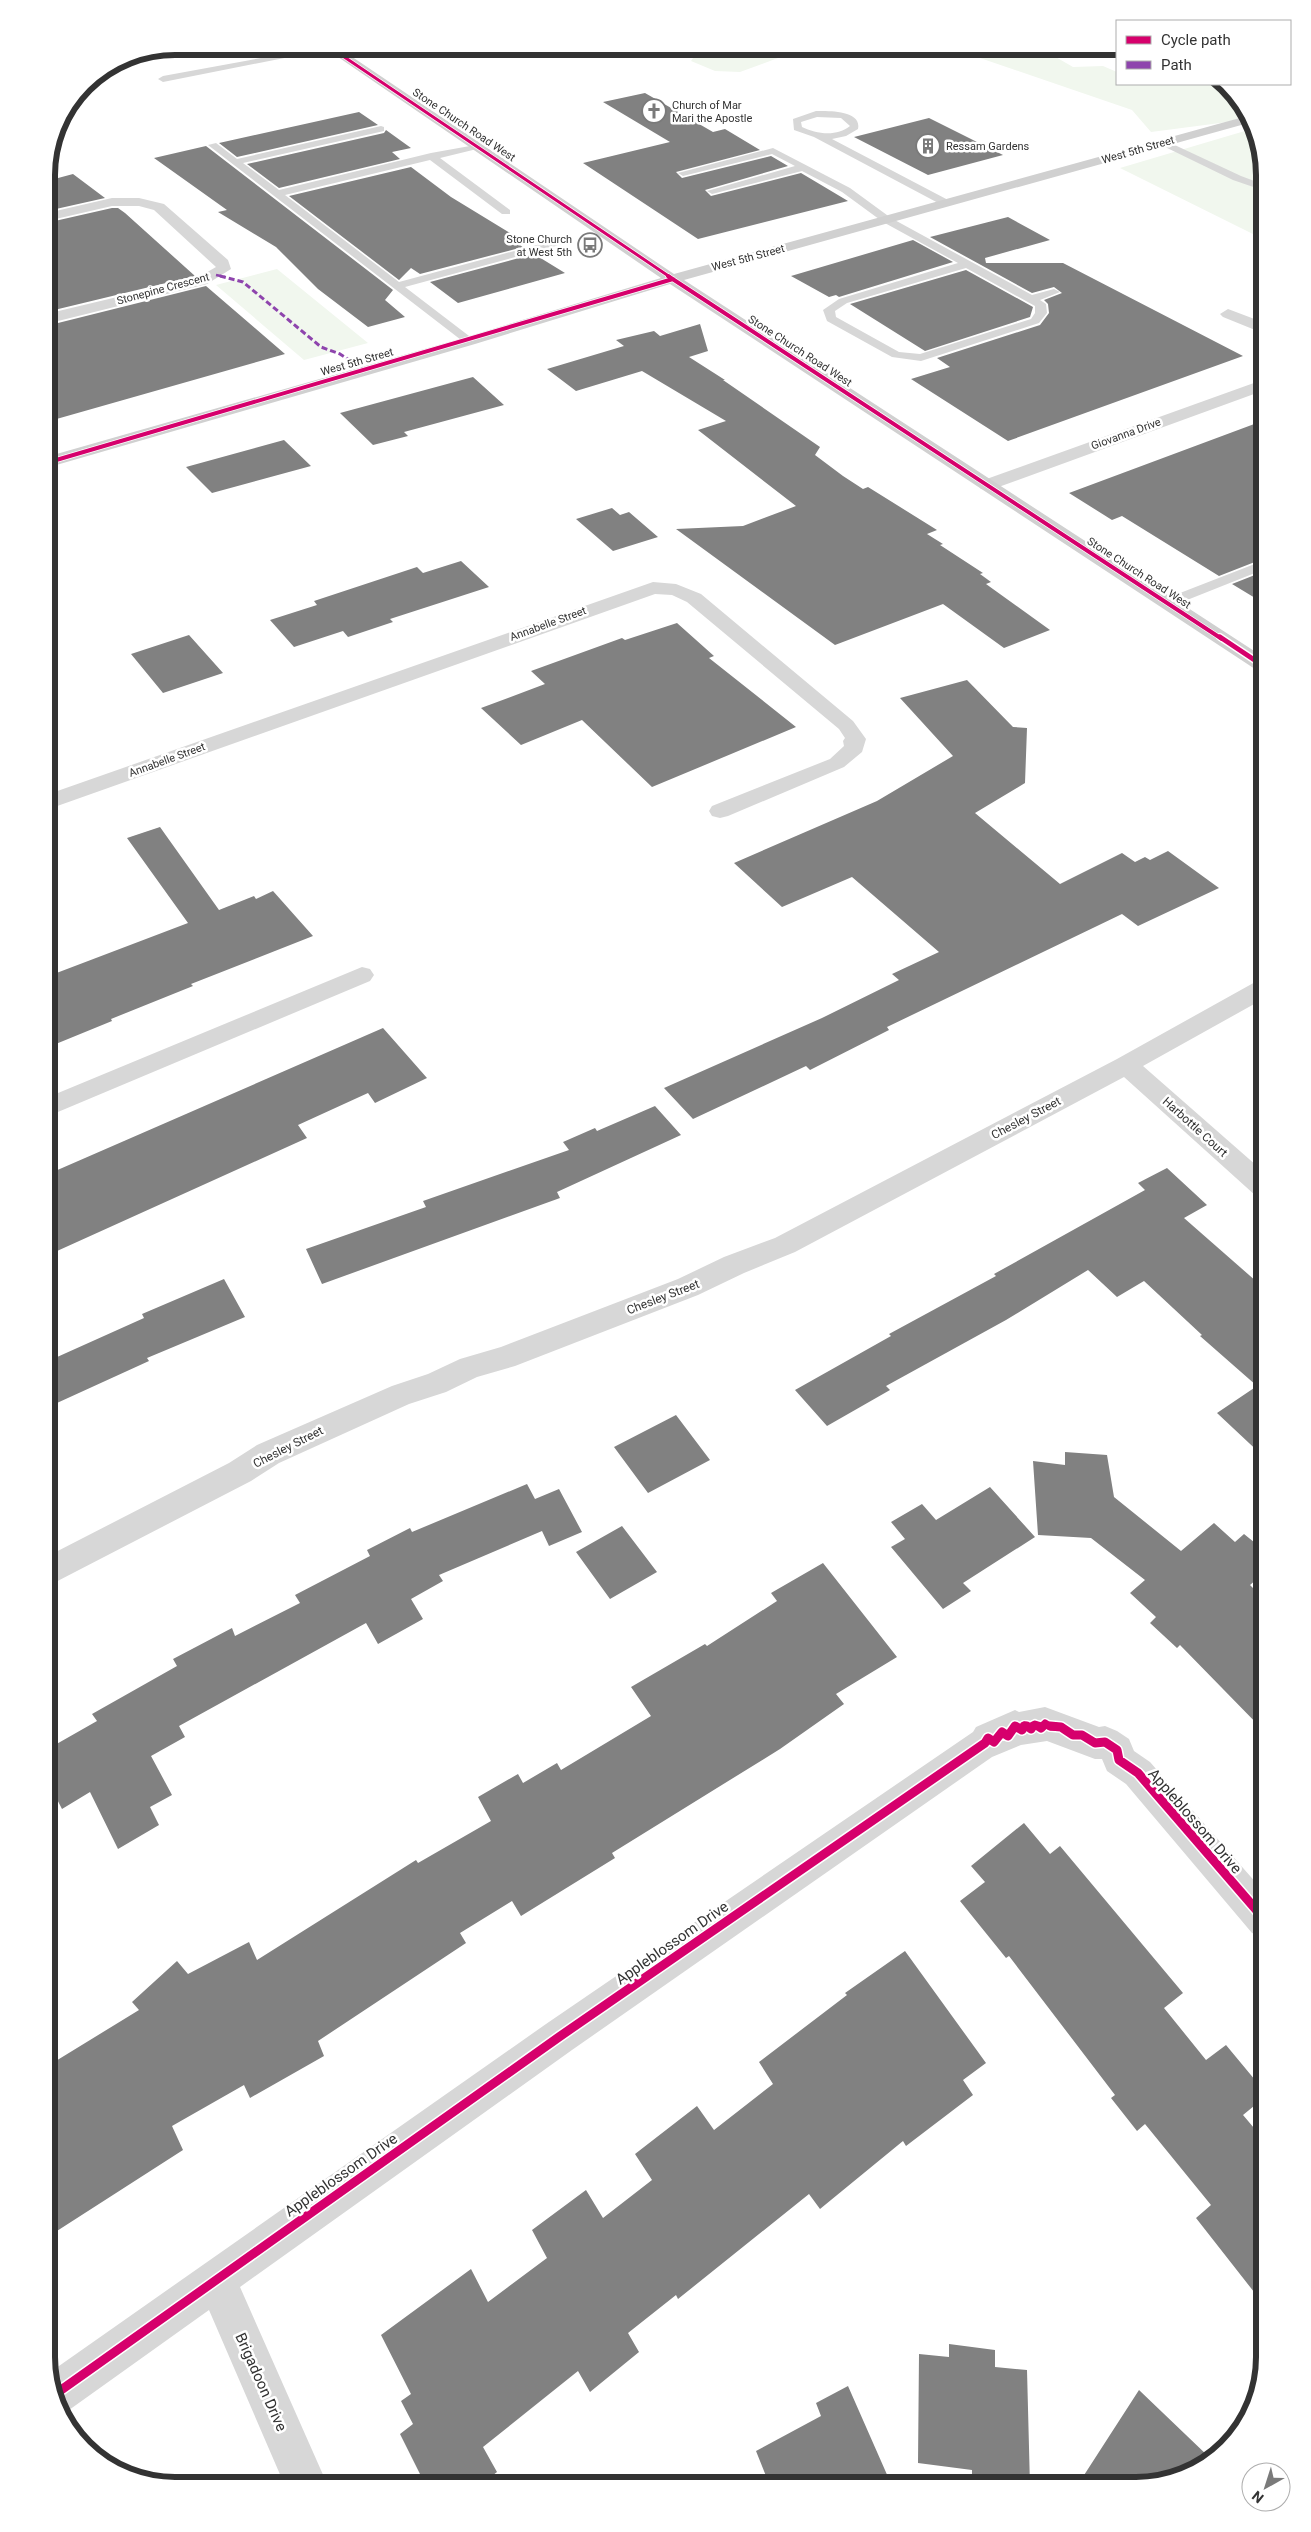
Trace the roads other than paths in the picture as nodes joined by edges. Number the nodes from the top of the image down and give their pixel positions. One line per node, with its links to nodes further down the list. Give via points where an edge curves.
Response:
1 (288, 55): 3 (lane)
2 (342, 55): 9 (main road, Stone Church Road West)
3 (163, 79)
4 (1243, 121): 7 (main road, West 5th Street)
5 (381, 129): 11 (lane)
6 (817, 135): 6 (lane, via 846,133 852,130 854,123 844,116 826,114 807,115 796,121 802,131); 17 (lane)
7 (1164, 143): 14 (lane); 17 (main road, West 5th Street)
8 (213, 145): 11 (lane)
9 (478, 146): 10 (lane); 23 (main road, Stone Church Road West)
10 (430, 156): 16 (lane); 18 (lane)
11 (235, 162): 16 (lane)
12 (804, 168): 13 (lane, via 773,151); 15 (lane); 20 (lane, via 846,190)
13 (683, 173)
14 (1256, 185)
15 (712, 191)
16 (276, 194): 24 (lane)
17 (946, 203): 20 (main road, West 5th Street)
18 (506, 212)
19 (55, 215): 28 (street, Stonepine Crescent, via 112,202 159,206 223,263 224,269 202,281)
20 (888, 220): 22 (lane); 23 (main road, West 5th Street)
21 (559, 242): 24 (lane)
22 (968, 264): 26 (lane); 26 (lane, via 843,301 829,310 831,319 896,356 922,358 1035,321 1041,313 1040,304)
23 (674, 279): 30 (main road, West 5th Street); 33 (main road, Stone Church Road West)
24 (396, 286): 30 (lane)
25 (1054, 292): 26 (lane)
26 (1031, 299)
27 (1228, 314): 29 (street)
28 (55, 317)
29 (1256, 325)
30 (469, 341): 32 (main road, West 5th Street)
31 (1256, 387): 33 (street, Giovanna Drive)
32 (55, 460)
33 (987, 485): 35 (main road, Stone Church Road West)
34 (1256, 568): 35 (lane)
35 (1167, 603): 36 (main road, Stone Church Road West)
36 (1256, 661)
37 (55, 800): 38 (street, Annabelle Street, via 652,588 676,590 694,598 846,725 856,739 853,741 855,748 837,763)
38 (720, 811)
39 (362, 975): 42 (street)
40 (1256, 992): 41 (street, Chesley Street)
41 (1126, 1065): 43 (street, Harbottle Court); 44 (street, Chesley Street, via 785,1245 734,1264 688,1287 371,1406 268,1454 240,1472)
42 (55, 1104)
43 (1256, 1181)
44 (55, 1568)
45 (1256, 1910): 46 (street, Appleblossom Drive, via 1138,1773 1119,1760 1117,1750 1105,1742 1094,1743 1082,1735 1073,1735 1061,1727 1045,1723 1041,1728 1035,1724 1031,1729 1025,1725 1022,1730 1015,1726 1008,1736 1002,1732 994,1742 988,1738)
46 (216, 2279): 47 (street, Appleblossom Drive); 48 (street, Brigadoon Drive)
47 (60, 2391)
48 (303, 2477)

